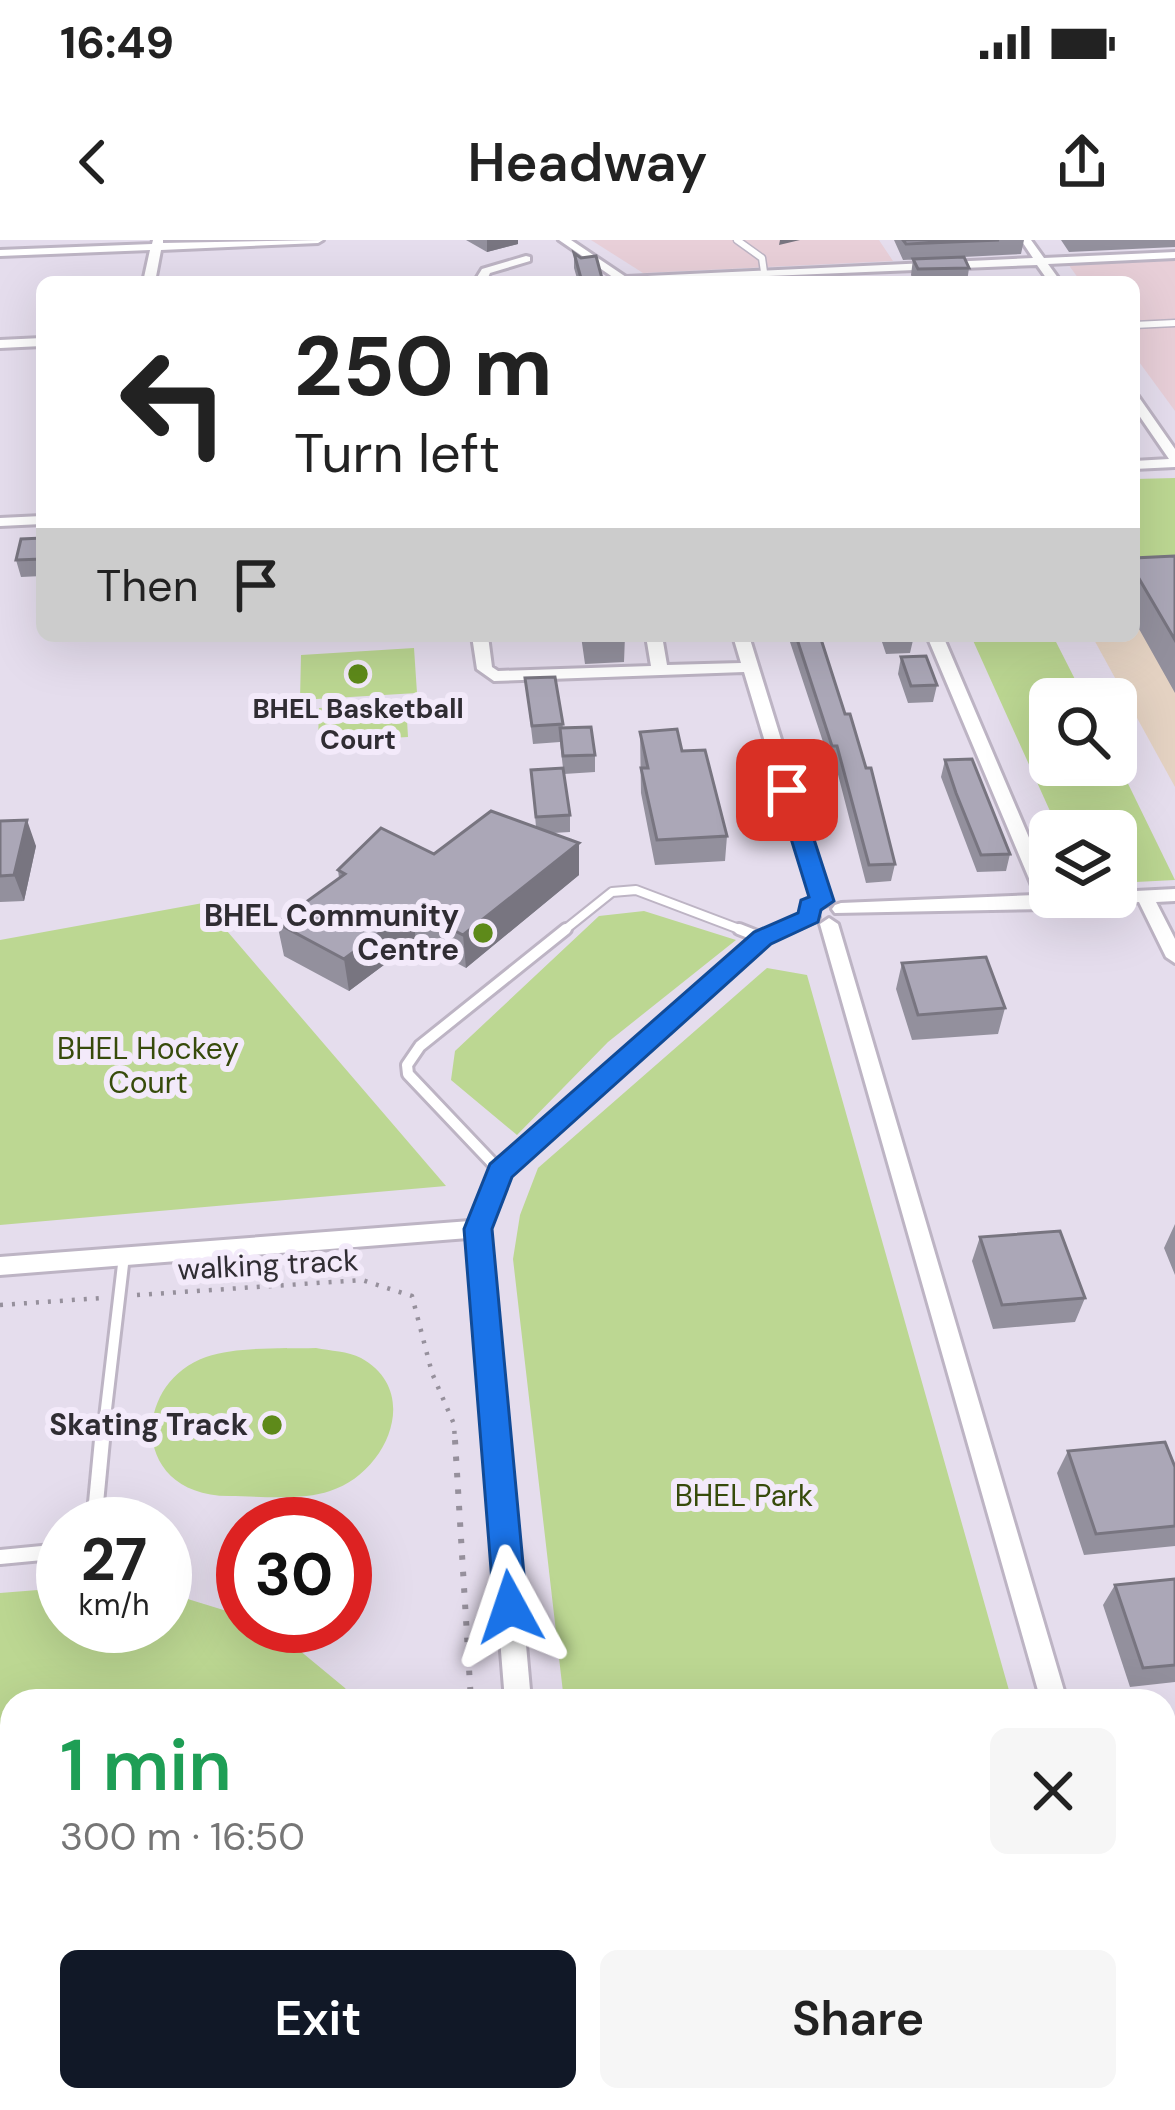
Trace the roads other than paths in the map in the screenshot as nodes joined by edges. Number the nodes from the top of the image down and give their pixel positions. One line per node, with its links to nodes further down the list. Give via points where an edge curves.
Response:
1 (318, 240): 5 (street)
2 (564, 240): 13 (street)
3 (737, 240): 14 (lane, via 762,258)
4 (1026, 240): 10 (street)
5 (294, 241): 6 (street)
6 (157, 243): 7 (street); 11 (street)
7 (0, 253)
8 (1175, 255): 10 (street)
9 (526, 260): 12 (street)
10 (1040, 260): 15 (street); 16 (street)
11 (150, 276)
12 (483, 276)
13 (618, 276)
14 (766, 276)
15 (782, 276)
16 (1051, 276)
17 (1175, 323): 18 (lane)
18 (1140, 326)
19 (36, 342): 20 (street)
20 (0, 344)
21 (1140, 408): 22 (street)
22 (1154, 428): 23 (street); 24 (street)
23 (1140, 429)
24 (1175, 461): 25 (street)
25 (1140, 464)
26 (36, 520): 27 (street)
27 (0, 522)
28 (481, 642): 33 (street, via 484,669 494,676)
29 (655, 642): 33 (street)
30 (743, 642): 32 (street)
31 (938, 642): 34 (street)
32 (750, 667): 33 (street); 39 (street)
33 (660, 671)
34 (1029, 858)
35 (1175, 895): 37 (street)
36 (1137, 897): 37 (street)
37 (1145, 897): 41 (street)
38 (1029, 904): 39 (street)
39 (825, 912): 40 (street); 50 (street)
40 (762, 938): 42 (street); 42 (lane, via 636,890 612,892 420,1046 408,1074)
41 (1175, 957)
42 (500, 1172): 43 (street)
43 (478, 1229): 44 (street); 49 (street)
44 (124, 1256): 45 (street); 46 (lane)
45 (0, 1266)
46 (97, 1497)
47 (36, 1554): 48 (lane)
48 (0, 1557)
49 (517, 1689)
50 (1051, 1689)

